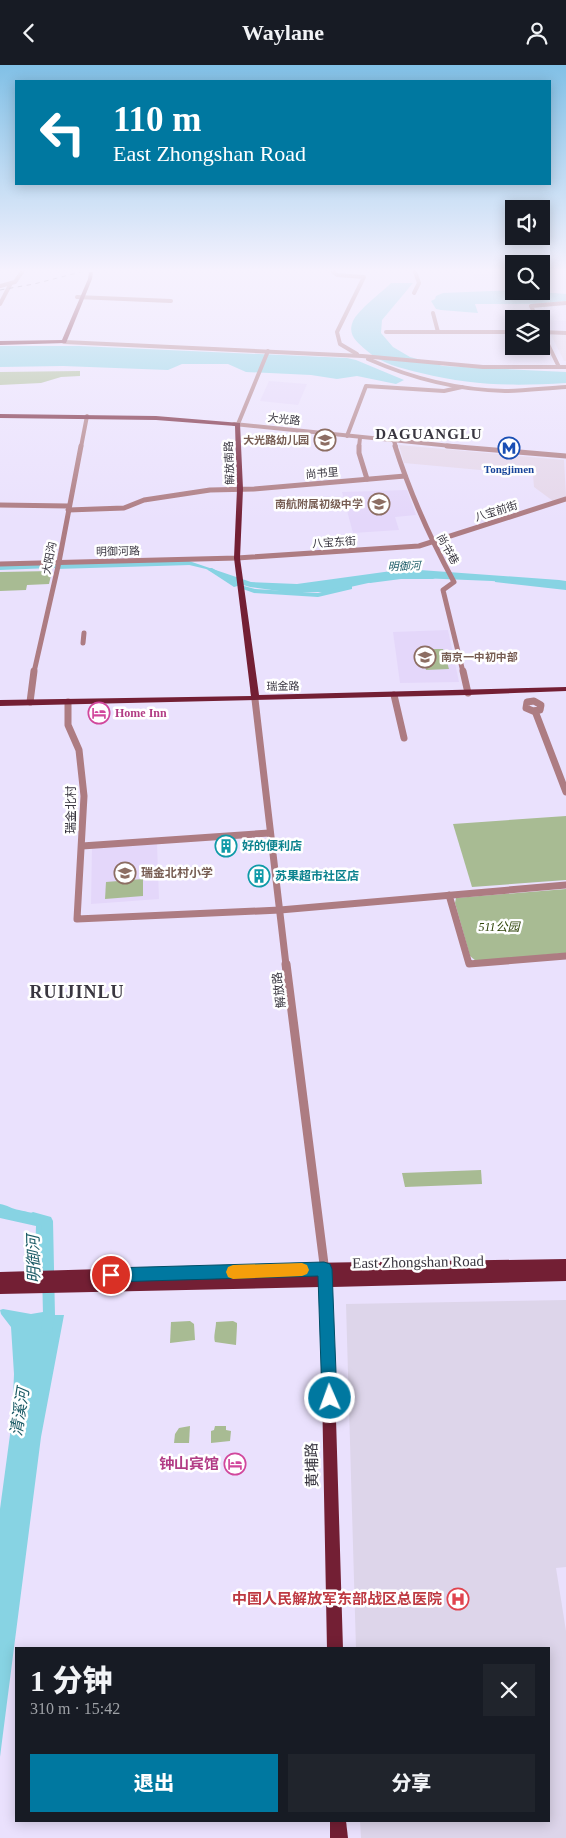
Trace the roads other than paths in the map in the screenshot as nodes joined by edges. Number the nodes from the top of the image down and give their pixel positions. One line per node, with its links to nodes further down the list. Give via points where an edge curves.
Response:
1 (266, 355): 11 (street, 解放南路)
2 (338, 355): 4 (street)
3 (553, 355): 5 (street)
4 (362, 356): 5 (street, via 505,367); 7 (street, via 394,371)
5 (559, 367): 6 (street)
6 (566, 367)
7 (463, 387): 8 (street, via 506,391); 12 (street, via 444,391 366,386)
8 (566, 387)
9 (0, 416): 10 (street, 大光路)
10 (86, 416): 11 (street, 大光路); 21 (street, 大阳沟)
11 (238, 425): 12 (street, 大光路); 18 (street, 解放南路)
12 (347, 436): 13 (street, 大光路)
13 (360, 438): 14 (street, 大光路); 17 (street, via 359,453)
14 (394, 441): 15 (street, 大光路); 16 (street, 尚书巷)
15 (566, 455)
16 (405, 476): 17 (street, 尚书里); 22 (street, 尚书巷)
17 (367, 479): 18 (street, 尚书里)
18 (240, 489): 21 (street, 尚书里, via 177,494 144,500 124,508); 23 (street, 解放南路)
19 (566, 499): 22 (street, 八宝前街)
20 (0, 505): 21 (street, 尚书里)
21 (68, 508): 24 (street, 大阳沟)
22 (432, 541): 23 (street, 八宝东街, via 419,546); 32 (street, 尚书巷, via 454,582 443,590)
23 (237, 558): 24 (street, 明御河路); 26 (main road); 26 (street, 解放南路)
24 (59, 562): 25 (street, 明御河路); 35 (street, 大阳沟)
25 (0, 564)
26 (242, 594): 27 (main road)
27 (246, 629): 34 (street)
28 (84, 633): 29 (street)
29 (83, 643)
30 (566, 689): 31 (main road, 瑞金路)
31 (528, 691): 32 (main road, 瑞金路); 39 (street, via 532,701 525,707 535,711)
32 (468, 693): 33 (main road, 瑞金路)
33 (394, 695): 34 (main road, 瑞金路); 38 (street)
34 (255, 698): 36 (main road, 瑞金路); 40 (street, 解放路)
35 (30, 702): 36 (main road, 瑞金路); 37 (main road, 瑞金路)
36 (68, 702): 41 (street, 瑞金北村, via 68,725 79,750 83,787)
37 (0, 703)
38 (404, 738)
39 (566, 792)
40 (269, 833): 41 (street); 44 (street, 解放路)
41 (82, 846): 44 (street, 瑞金北村, via 77,919)
42 (566, 885): 43 (street)
43 (449, 895): 44 (street); 45 (street, via 469,963)
44 (280, 910): 47 (street, 解放路)
45 (566, 956)
46 (566, 1265): 47 (main road, East Zhongshan Road)
47 (325, 1274): 48 (main road, East Zhongshan Road); 50 (main road, East Zhongshan Road); 52 (main road, 黄埔路)
48 (566, 1275)
49 (0, 1278): 50 (main road, East Zhongshan Road)
50 (21, 1283): 51 (main road, East Zhongshan Road)
51 (0, 1288)
52 (335, 1647)
53 (338, 1822): 54 (main road)
54 (339, 1838)

